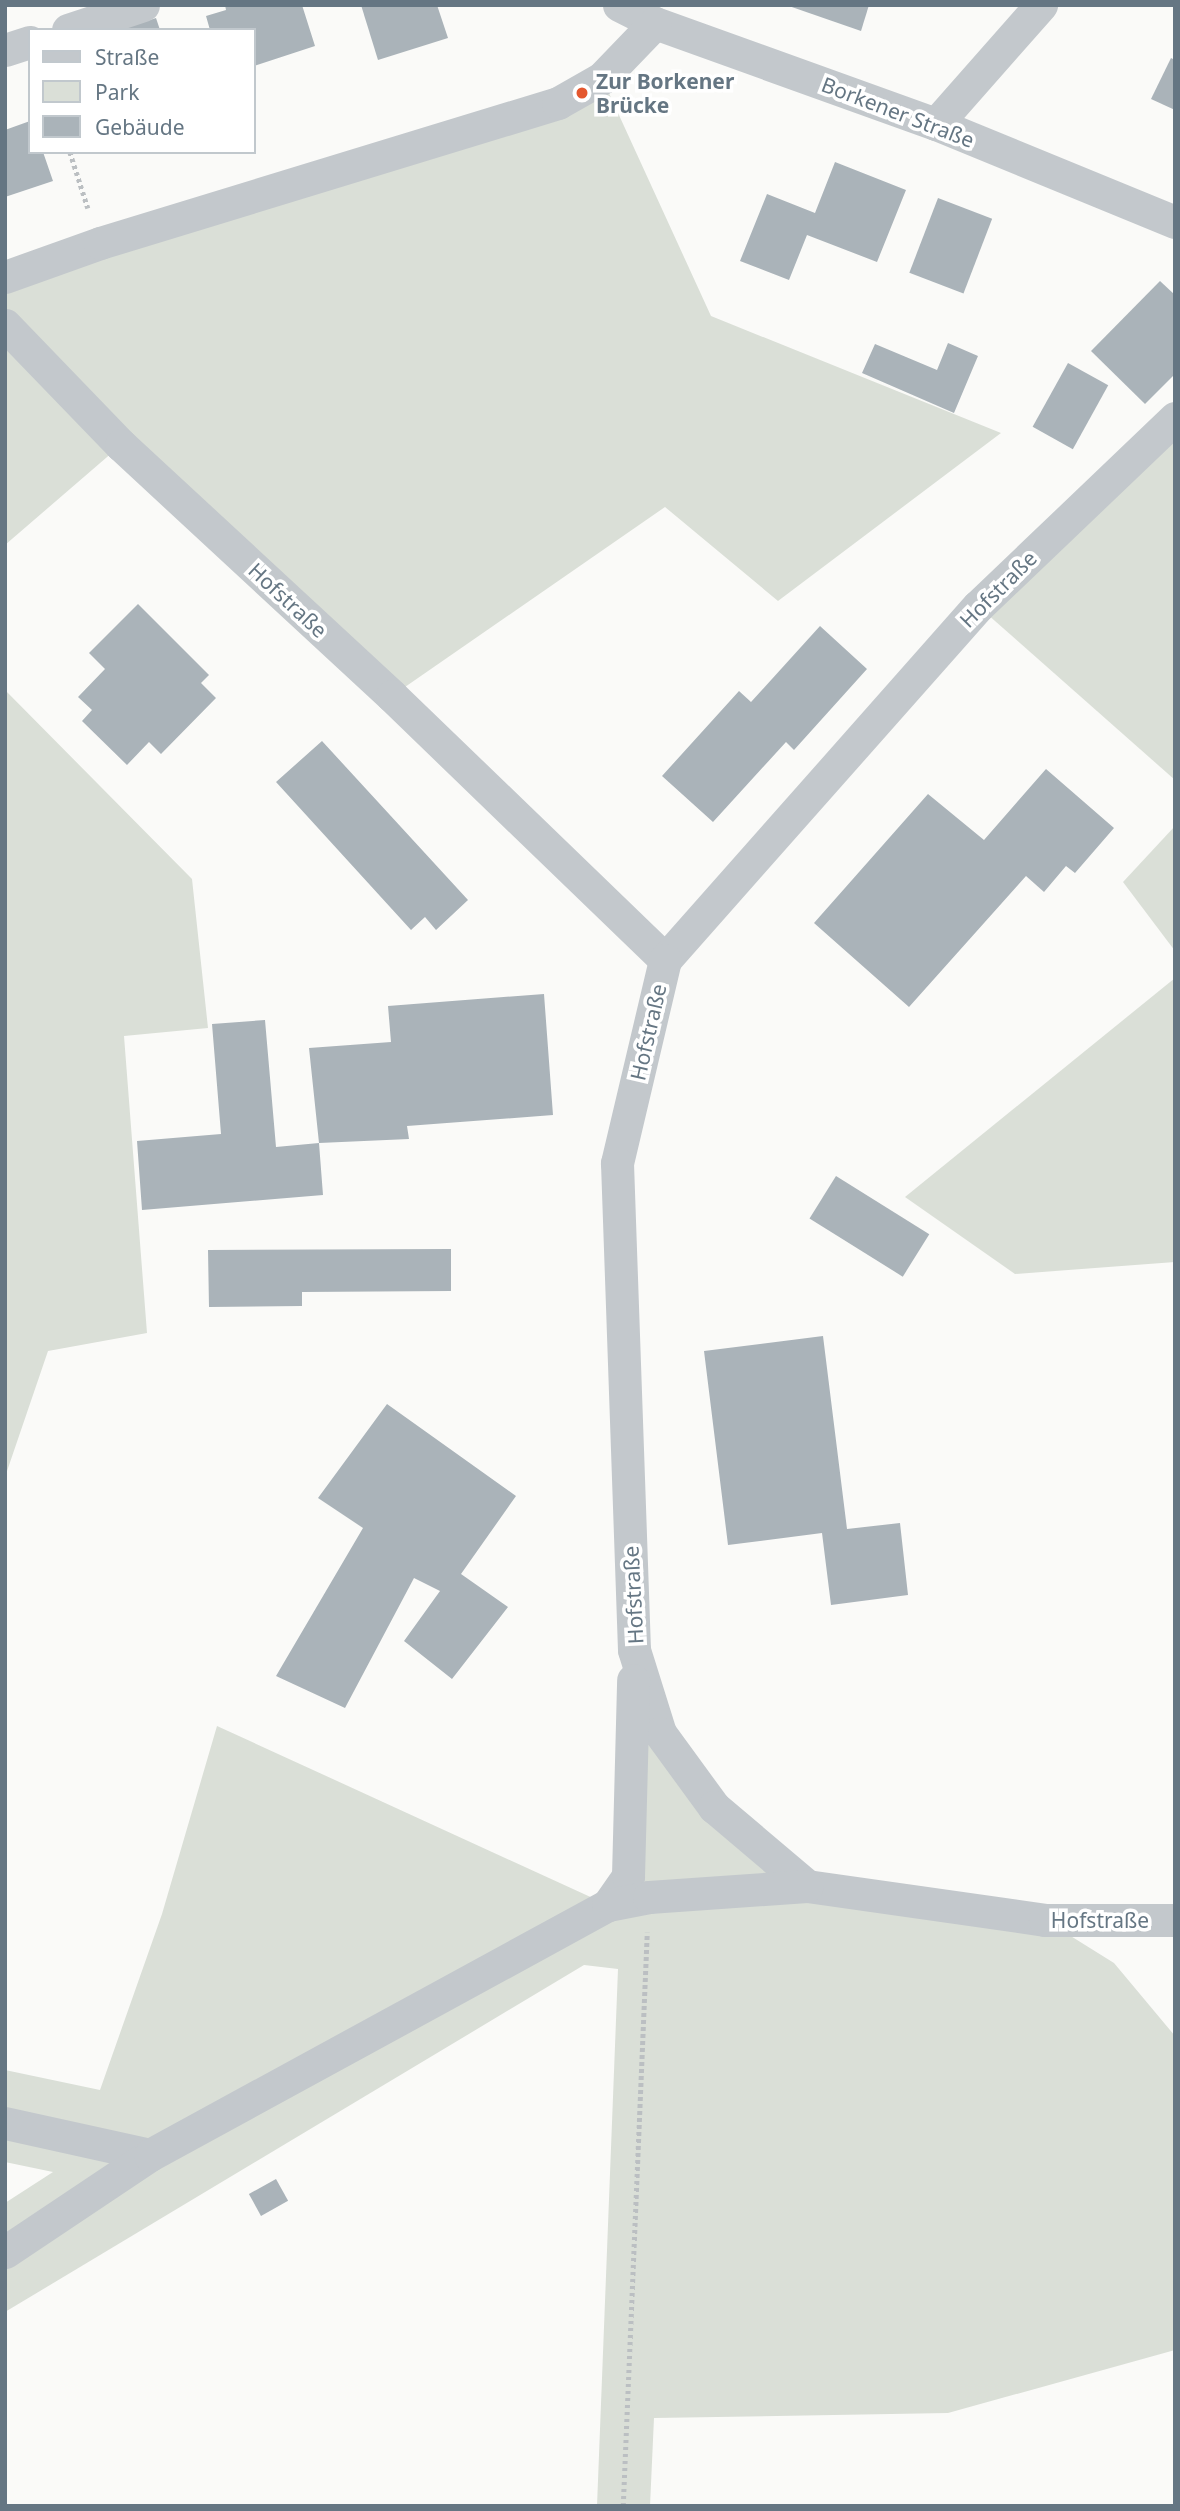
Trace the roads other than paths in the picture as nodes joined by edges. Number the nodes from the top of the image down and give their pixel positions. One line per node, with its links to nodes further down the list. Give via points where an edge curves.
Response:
1 (143, 5): 5 (street)
2 (619, 5): 4 (street, Borkener Straße)
3 (1041, 5): 8 (street)
4 (655, 23): 8 (street, Borkener Straße); 10 (street, via 603,78 558,103 100,243)
5 (74, 28)
6 (28, 43): 7 (street)
7 (5, 50)
8 (936, 124): 9 (street, Borkener Straße)
9 (1175, 222)
10 (5, 277)
11 (5, 325): 13 (street, Hofstraße, via 121,444 392,696)
12 (1175, 418): 13 (street, Hofstraße, via 978,606)
13 (665, 960): 14 (street, Hofstraße, via 618,1163)
14 (634, 1650): 15 (street, Hofstraße, via 660,1733 713,1807); 16 (street, via 628,1876)
15 (807, 1886): 16 (street, via 649,1897); 17 (street, Hofstraße, via 1045,1920)
16 (608, 1905): 19 (street)
17 (1175, 1920)
18 (5, 2123): 19 (street)
19 (150, 2155): 20 (street)
20 (5, 2252)

